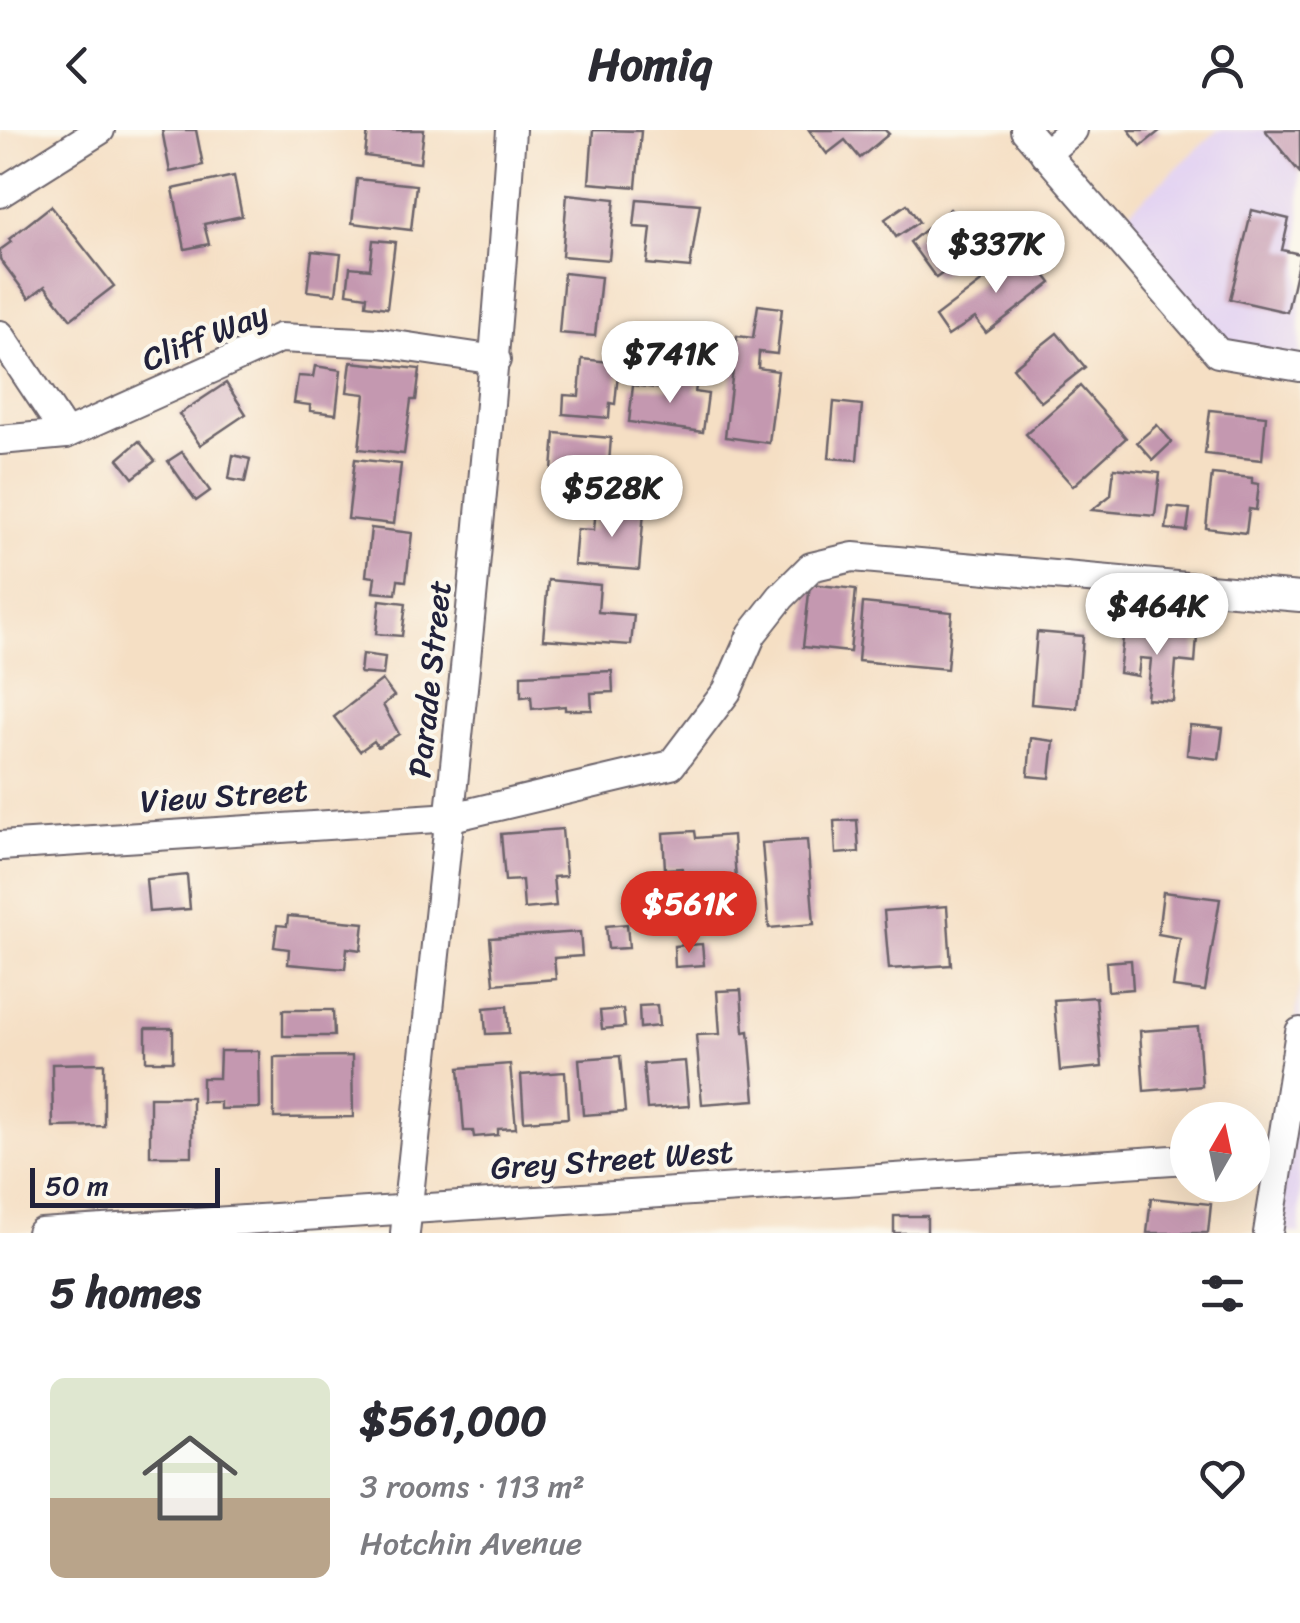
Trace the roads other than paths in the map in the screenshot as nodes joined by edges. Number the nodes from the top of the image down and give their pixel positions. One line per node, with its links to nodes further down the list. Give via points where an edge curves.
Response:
1 (100, 130): 6 (street)
2 (512, 130): 8 (street, Parade Street)
3 (1025, 130): 5 (street)
4 (1073, 130): 5 (street)
5 (1045, 154): 9 (street, via 1218,353)
6 (0, 194)
7 (0, 336): 10 (street)
8 (496, 360): 10 (street, Cliff Way, via 381,343 280,338); 13 (street, Parade Street)
9 (1300, 367)
10 (66, 434): 11 (street, Cliff Way)
11 (0, 440)
12 (1300, 597): 13 (street, View Street, via 853,556 812,567 781,597 752,634 727,690 672,765)
13 (452, 817): 14 (street, View Street); 18 (street, Parade Street)
14 (0, 846)
15 (1300, 1032): 16 (street)
16 (1278, 1154): 20 (street)
17 (1170, 1160): 18 (street, Grey Street West)
18 (406, 1220): 19 (street, Grey Street West)
19 (40, 1233)
20 (1268, 1233)

